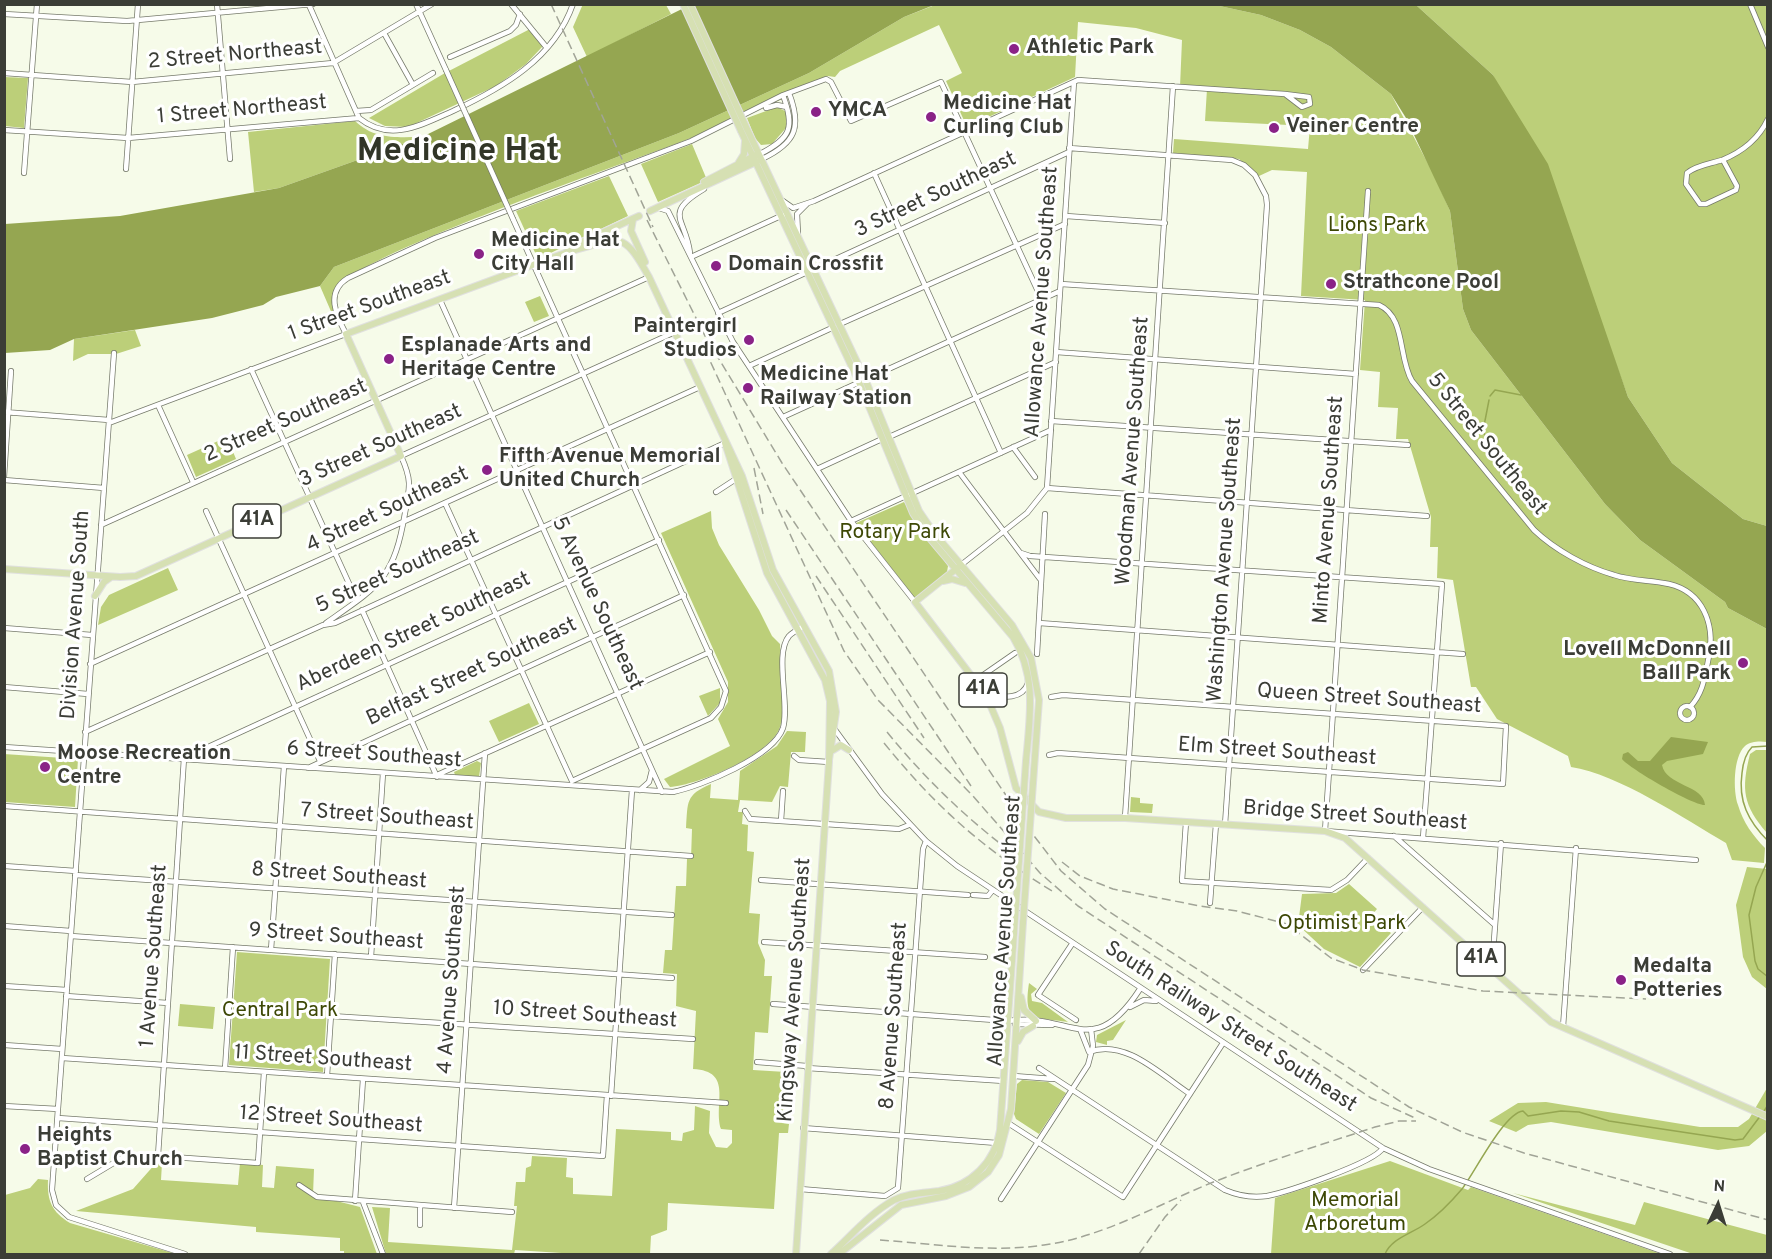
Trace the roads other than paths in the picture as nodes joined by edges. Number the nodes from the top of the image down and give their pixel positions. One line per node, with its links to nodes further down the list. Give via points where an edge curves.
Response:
1 (37, 4): 17 (street)
2 (138, 4): 18 (street)
3 (217, 4): 14 (street)
4 (313, 4): 12 (street)
5 (416, 4): 13 (street)
6 (432, 4): 13 (street, 2 Street Northeast)
7 (511, 4): 16 (street)
8 (573, 4): 21 (street)
9 (683, 4): 43 (main road, bridge)
10 (690, 4): 43 (main road, bridge)
11 (1750, 4): 20 (street)
12 (309, 5): 14 (street); 23 (street)
13 (419, 11): 19 (street, 2 Street Northeast); 76 (street, bridge)
14 (217, 13): 18 (street); 24 (street)
15 (4, 14): 17 (street)
16 (520, 14): 21 (street); 22 (street, via 510,31)
17 (36, 16): 18 (street); 27 (street)
18 (136, 20): 28 (street)
19 (384, 33): 23 (street, 2 Street Northeast); 30 (street)
20 (1767, 47)
21 (547, 48): 40 (street, via 499,88 421,125 390,131)
22 (450, 57)
23 (333, 63): 24 (street, 2 Street Northeast); 36 (street)
24 (222, 72): 28 (street, 2 Street Northeast); 42 (street)
25 (4, 73): 27 (street, 2 Street Northeast)
26 (433, 73): 30 (street, 1 Street Northeast)
27 (32, 75): 28 (street, 2 Street Northeast); 44 (street)
28 (132, 82): 46 (street)
29 (1074, 82): 31 (street); 45 (street); 48 (street, Allowance Avenue Southeast)
30 (413, 85): 35 (street, 1 Street Northeast)
31 (1173, 86): 33 (street); 49 (street, Woodman Avenue Southeast)
32 (786, 94): 34 (street); 37 (street); 45 (street, via 825,79 831,82 853,122 941,82); 50 (street, via 796,116 794,134 781,148)
33 (1285, 94): 33 (street, via 1302,107 1310,104 1306,95)
34 (788, 108): 37 (street, via 777,105); 50 (street, via 791,120 787,133)
35 (371, 110): 36 (street, 1 Street Northeast); 40 (street)
36 (356, 111): 38 (street)
37 (752, 112): 93 (street, via 681,145 435,238 348,278 336,291 335,311)
38 (359, 118): 40 (street); 42 (street, 1 Street Northeast)
39 (1767, 119): 52 (street, via 1756,138)
40 (370, 125)
41 (4, 129): 44 (street, 1 Street Northeast)
42 (227, 129): 46 (street, 1 Street Northeast); 51 (street)
43 (744, 130): 47 (main road); 50 (main road)
44 (27, 131): 46 (street, 1 Street Northeast); 55 (street)
45 (964, 132): 56 (street); 58 (street)
46 (128, 138): 54 (street)
47 (745, 141): 50 (main road); 53 (main road, via 744,154)
48 (1069, 150): 49 (street, 3 Street Southeast); 58 (street, 3 Street Southeast); 65 (street, Allowance Avenue Southeast)
49 (1169, 154): 68 (street, Woodman Avenue Southeast); 84 (street, 3 Street Southeast, via 1232,160 1248,168 1260,182 1267,205)
50 (757, 158): 53 (main road); 57 (main road); 61 (main road); 64 (main road)
51 (230, 159)
52 (1723, 160): 52 (street, via 1687,173 1686,184 1700,204 1736,190)
53 (737, 164): 59 (main road)
54 (126, 169)
55 (24, 173)
56 (874, 173): 62 (street); 71 (street)
57 (718, 180): 59 (main road); 75 (street, via 690,197 681,210 680,225)
58 (991, 189): 71 (street, 3 Street Southeast); 73 (street)
59 (692, 191): 63 (main road)
60 (1368, 191): 87 (street, Minto Avenue Southeast)
61 (783, 201): 62 (street, via 793,208); 67 (main road)
62 (809, 203): 72 (street, via 797,214)
63 (653, 209): 75 (street, via 667,210)
64 (780, 214): 66 (street); 67 (street); 70 (main road)
65 (1066, 216): 68 (street); 69 (street, Allowance Avenue Southeast)
66 (769, 221): 70 (street, via 782,221); 75 (street)
67 (792, 222): 72 (main road)
68 (1166, 223): 82 (street, Woodman Avenue Southeast)
69 (1065, 224): 73 (street); 79 (street, Allowance Avenue Southeast)
70 (789, 228): 77 (main road)
71 (900, 230): 77 (street, 3 Street Southeast); 80 (street)
72 (799, 234): 77 (main road)
73 (1017, 245): 80 (street); 86 (street)
74 (565, 253): 76 (main road, 1 Street Southeast); 78 (main road, via 621,241 633,248); 78 (main road, 1 Street Southeast, via 637,217 630,223 631,231)
75 (690, 255): 89 (street)
76 (534, 265): 85 (main road, 1 Street Southeast); 90 (street)
77 (811, 271): 89 (street, 3 Street Southeast); 91 (main road)
78 (649, 277): 90 (street, 2 Street Southeast); 92 (main road)
79 (1061, 284): 81 (street, Allowance Avenue Southeast); 82 (street, 5 Street Southeast)
80 (926, 286): 91 (street); 94 (street)
81 (1060, 291): 83 (street); 88 (street, Allowance Avenue Southeast)
82 (1161, 291): 84 (street, 5 Street Southeast); 98 (street, Woodman Avenue Southeast)
83 (1051, 296): 86 (street); 88 (street)
84 (1261, 297): 87 (street, 5 Street Southeast); 101 (street, Washington Avenue Southeast)
85 (440, 300): 93 (main road, 1 Street Southeast); 97 (street, 5 Avenue Southeast)
86 (1041, 300): 94 (street)
87 (1361, 304): 105 (street, Minto Avenue Southeast); 207 (street, 5 Street Southeast, via 1379,305 1392,314 1406,367 1416,386 1542,537 1602,571 1673,585 1700,604 1709,620 1711,647 1701,692)
88 (1059, 309): 95 (street, Allowance Avenue Southeast)
89 (718, 313): 100 (street)
90 (559, 318): 97 (street, 2 Street Southeast); 104 (street)
91 (837, 326): 100 (street); 106 (main road)
92 (675, 332): 104 (street, 3 Street Southeast); 107 (main road)
93 (346, 334): 102 (street, 1 Street Southeast); 109 (main road)
94 (951, 341): 106 (street); 108 (street)
95 (1056, 352): 98 (street); 99 (street, Allowance Avenue Southeast)
96 (114, 353): 114 (street, Division Avenue South)
97 (466, 359): 109 (street, 2 Street Southeast); 112 (street, 5 Avenue Southeast)
98 (1156, 360): 101 (street); 117 (street, Woodman Avenue Southeast)
99 (1056, 362): 108 (street); 115 (street, Allowance Avenue Southeast)
100 (749, 366): 113 (street)
101 (1256, 367): 105 (street); 119 (street, Washington Avenue Southeast)
102 (251, 369): 110 (street, 1 Street Southeast); 121 (street)
103 (11, 371): 111 (street)
104 (584, 374): 112 (street, 3 Street Southeast); 116 (street)
105 (1356, 374): 122 (street, Minto Avenue Southeast)
106 (862, 381): 113 (street); 120 (main road)
107 (700, 387): 116 (street, 4 Street Southeast); 123 (main road)
108 (976, 398): 120 (street); 126 (street)
109 (375, 400): 121 (street, 2 Street Southeast); 127 (main road)
110 (158, 405): 114 (street, 1 Street Southeast); 134 (street)
111 (7, 412): 114 (street); 133 (street)
112 (492, 414): 127 (street, 3 Street Southeast); 129 (street, 5 Avenue Southeast)
113 (783, 417): 128 (street)
114 (109, 421): 136 (street, Division Avenue South)
115 (1052, 421): 117 (street); 118 (street, Allowance Avenue Southeast)
116 (608, 428): 129 (street, 4 Street Southeast); 135 (street)
117 (1152, 428): 119 (street); 140 (street, Woodman Avenue Southeast)
118 (1051, 430): 125 (street); 137 (street, Allowance Avenue Southeast)
119 (1252, 435): 122 (street); 144 (street, Washington Avenue Southeast)
120 (886, 438): 128 (street); 139 (main road, Allowance Avenue Southeast); 142 (main road, Allowance Avenue Southeast)
121 (284, 441): 134 (street, 2 Street Southeast); 141 (street)
122 (1351, 441): 124 (street); 145 (street, Minto Avenue Southeast)
123 (725, 443): 131 (main road); 135 (street, 5 Street Southeast)
124 (1408, 445)
125 (1013, 447): 126 (street); 132 (street)
126 (1001, 453): 130 (street)
127 (401, 456): 141 (main road, 3 Street Southeast / 41A); 149 (street, via 411,480)
128 (817, 469): 150 (street)
129 (517, 470): 143 (street, 4 Street Southeast); 152 (street, 5 Avenue Southeast)
130 (959, 472): 139 (street); 153 (street)
131 (739, 477): 138 (street); 182 (main road, via 767,573)
132 (1035, 477)
133 (4, 479): 136 (street)
134 (193, 483): 151 (street, 2 Street Southeast)
135 (633, 484): 152 (street, 5 Street Southeast); 155 (street)
136 (104, 488): 151 (street, Division Avenue South)
137 (1047, 488): 140 (street); 153 (street, via 1033,507)
138 (716, 492)
139 (912, 494): 142 (street); 161 (main road, Allowance Avenue Southeast, via 934,533)
140 (1147, 495): 144 (street); 160 (street, Woodman Avenue Southeast)
141 (310, 497): 154 (main road, 3 Street Southeast / 41A); 157 (street)
142 (904, 497): 150 (street); 163 (main road, Allowance Avenue Southeast)
143 (445, 503): 149 (street, 4 Street Southeast); 159 (street)
144 (1247, 503): 145 (street); 164 (street, Washington Avenue Southeast)
145 (1347, 510): 148 (street); 167 (street, Minto Avenue Southeast)
146 (206, 511): 154 (street)
147 (1045, 514): 158 (street)
148 (1427, 516)
149 (404, 521): 157 (street, 4 Street Southeast); 175 (street, via 392,566)
150 (851, 521): 176 (street)
151 (101, 525): 165 (street, Division Avenue South)
152 (542, 526): 159 (street, 5 Street Southeast); 169 (street, 5 Avenue Southeast)
153 (1004, 530): 156 (street); 161 (street)
154 (219, 538): 166 (main road, 3 Street Southeast / 41A, via 140,575); 172 (street)
155 (659, 540): 169 (street, Aberdeen Street Southeast); 173 (street)
156 (1021, 553): 158 (street); 168 (street)
157 (336, 554): 172 (street, 4 Street Southeast); 175 (street)
158 (1042, 556): 160 (street); 168 (street)
159 (470, 559): 177 (street, 5 Street Southeast); 178 (street)
160 (1143, 564): 164 (street); 183 (street, Woodman Avenue Southeast)
161 (962, 565): 163 (main road); 300 (main road, Allowance Avenue Southeast, bridge, via 1020,637 1038,682)
162 (4, 569): 165 (main road, 41A)
163 (955, 570): 170 (main road); 171 (main road, Allowance Avenue Southeast)
164 (1242, 571): 167 (street); 186 (street, Washington Avenue Southeast)
165 (97, 576): 166 (main road, 3 Street Southeast / 41A); 174 (street, Division Avenue South)
166 (111, 577): 174 (main road)
167 (1342, 577): 187 (street, Minto Avenue Southeast); 190 (street, via 1442,584)
168 (1040, 579): 179 (street)
169 (568, 581): 178 (street, Aberdeen Street Southeast); 185 (street, 5 Avenue Southeast)
170 (940, 582): 171 (main road, via 955,579); 176 (main road)
171 (972, 589): 197 (main road, Allowance Avenue Southeast, via 1019,647)
172 (245, 595): 188 (street); 194 (street, 4 Street Southeast)
173 (684, 595): 185 (street, Belfast Street Southeast); 189 (street)
174 (95, 596): 184 (street, Division Avenue South)
175 (357, 601): 180 (street)
176 (915, 602): 198 (main road, 41A)
177 (362, 610): 180 (street, 5 Street Southeast); 195 (street)
178 (495, 614): 195 (street, Aberdeen Street Southeast); 196 (street)
179 (1039, 623): 183 (street); 192 (street)
180 (323, 625): 188 (street, 5 Street Southeast)
181 (4, 628): 184 (street)
182 (801, 628): 211 (main road, via 825,680 830,701); 213 (main road, via 832,679); 240 (street, 6 Street Southeast, via 789,636 784,647 785,715 777,738 737,767 680,790)
183 (1138, 631): 186 (street); 204 (street, Woodman Avenue Southeast)
184 (92, 635): 194 (street, Division Avenue South)
185 (593, 636): 196 (street, Belfast Street Southeast); 200 (street, 5 Avenue Southeast)
186 (1238, 638): 187 (street); 206 (street, Washington Avenue Southeast)
187 (1337, 645): 190 (street); 208 (street, Minto Avenue Southeast)
188 (269, 650): 205 (street); 214 (street, 5 Street Southeast)
189 (710, 652): 200 (street); 216 (street, via 726,691 722,707 711,718)
190 (1437, 652): 193 (street); 210 (street)
191 (1015, 653): 198 (street)
192 (1036, 654)
193 (1463, 654)
194 (90, 664): 201 (street, Division Avenue South)
195 (386, 664): 205 (street, Aberdeen Street Southeast); 209 (street)
196 (521, 670): 209 (street, Belfast Street Southeast); 212 (street)
197 (1029, 677): 202 (street, via 1021,694); 311 (main road, Allowance Avenue Southeast, bridge, via 1031,697)
198 (976, 681): 202 (main road, 41A)
199 (4, 687): 201 (street)
200 (619, 693): 212 (street); 216 (street, 5 Avenue Southeast)
201 (88, 694): 214 (street, Division Avenue South)
202 (986, 695): 245 (main road, Bridge Street Southeast / 41A, via 1000,728 1013,778 1020,794 1033,808 1051,816)
203 (1051, 697): 204 (street, Queen Street Southeast)
204 (1133, 700): 206 (street, Queen Street Southeast); 224 (street, Woodman Avenue Southeast)
205 (295, 706): 223 (street, Aberdeen Street Southeast); 225 (street)
206 (1233, 707): 208 (street, Queen Street Southeast); 228 (street, Washington Avenue Southeast)
207 (1690, 707)
208 (1333, 714): 210 (street, Queen Street Southeast); 232 (street, Minto Avenue Southeast)
209 (411, 719): 225 (street, Belfast Street Southeast); 233 (street)
210 (1432, 721): 234 (street); 237 (street, Queen Street Southeast, via 1506,726)
211 (829, 723): 213 (street, South Railway Street Southeast); 226 (main road, Kingsway Avenue Southeast)
212 (546, 725): 220 (street); 236 (street)
213 (835, 729): 217 (main road, Kingsway Avenue Southeast); 218 (street, South Railway Street Southeast)
214 (85, 732): 219 (street, Division Avenue South)
215 (4, 747): 219 (street, 6 Street Southeast)
216 (644, 748): 229 (street, 5 Avenue Southeast); 236 (street)
217 (833, 750): 218 (main road, via 841,745); 226 (main road, Kingsway Avenue Southeast)
218 (849, 750): 251 (street, South Railway Street Southeast)
219 (84, 753): 223 (street, 6 Street Southeast); 244 (street, Division Avenue South)
220 (485, 753): 233 (street); 235 (street, 4 Avenue Southeast)
221 (1049, 755): 224 (street, Elm Street Southeast)
222 (794, 756): 226 (street, via 799,760)
223 (183, 759): 227 (street, 6 Street Southeast); 246 (street, 1 Avenue Southeast)
224 (1129, 759): 228 (street, Elm Street Southeast); 245 (street, Woodman Avenue Southeast)
225 (320, 761): 230 (street, Belfast Street Southeast)
226 (829, 762): 249 (main road, Kingsway Avenue Southeast)
227 (284, 766): 230 (street, 6 Street Southeast); 253 (street)
228 (1229, 766): 232 (street, Elm Street Southeast); 252 (street, Washington Avenue Southeast)
229 (652, 767): 239 (street, via 649,782); 240 (street, 5 Avenue Southeast)
230 (308, 768): 231 (street, 6 Street Southeast)
231 (383, 773): 233 (street, 6 Street Southeast); 255 (street)
232 (1329, 773): 234 (street, Elm Street Southeast); 254 (street, Minto Avenue Southeast)
233 (437, 776): 235 (street, 6 Street Southeast)
234 (1427, 779): 237 (street, Elm Street Southeast); 257 (street)
235 (483, 780): 236 (street, 6 Street Southeast); 258 (street, 4 Avenue Southeast)
236 (573, 783): 238 (street, 6 Street Southeast)
237 (1503, 784)
238 (632, 790): 239 (street, 6 Street Southeast); 262 (street)
239 (639, 790): 240 (street, 6 Street Southeast)
240 (662, 792)
241 (783, 792): 247 (street)
242 (4, 806): 244 (street, 7 Street Southeast)
243 (745, 811): 247 (street, via 750,819)
244 (80, 812): 246 (street, 7 Street Southeast); 267 (street, Division Avenue South)
245 (1125, 818): 248 (main road, Bridge Street Southeast / 41A)
246 (180, 820): 253 (street, 7 Street Southeast); 269 (street, 1 Avenue Southeast)
247 (781, 821): 249 (street)
248 (1186, 822): 250 (main road, Bridge Street Southeast / 41A); 270 (street, via 1182,881)
249 (824, 824): 251 (street, via 902,829); 271 (main road, Kingsway Avenue Southeast)
250 (1216, 824): 252 (main road, Bridge Street Southeast / 41A); 270 (street)
251 (909, 825): 259 (street, South Railway Street Southeast)
252 (1225, 825): 254 (main road, Bridge Street Southeast / 41A)
253 (280, 827): 255 (street, 7 Street Southeast); 272 (street)
254 (1325, 831): 256 (street, Bridge Street Southeast); 264 (main road, 41A, via 1345,838)
255 (379, 834): 258 (street, 7 Street Southeast); 275 (street)
256 (1394, 836): 257 (street, Bridge Street Southeast); 281 (street)
257 (1423, 838): 260 (street, Bridge Street Southeast)
258 (479, 841): 262 (street, 7 Street Southeast); 276 (street, 4 Avenue Southeast)
259 (926, 841): 273 (street, 8 Avenue Southeast); 274 (street, South Railway Street Southeast)
260 (1501, 843): 261 (street, Bridge Street Southeast); 281 (street)
261 (1576, 849): 265 (street, Bridge Street Southeast); 315 (street)
262 (627, 852): 263 (street, 7 Street Southeast); 279 (street)
263 (691, 856)
264 (1368, 858): 270 (street, via 1331,890); 278 (main road, 41A)
265 (1696, 860)
266 (4, 866): 267 (street, 8 Street Southeast)
267 (75, 873): 269 (street, 8 Street Southeast); 283 (street, Division Avenue South)
268 (761, 880): 271 (street)
269 (176, 882): 272 (street, 8 Street Southeast); 285 (street, 1 Avenue Southeast)
270 (1212, 883): 277 (street)
271 (820, 884): 273 (street); 287 (main road, Kingsway Avenue Southeast)
272 (276, 889): 275 (street, 8 Street Southeast); 289 (street)
273 (920, 891): 274 (street, via 988,896); 290 (street, 8 Avenue Southeast)
274 (992, 891): 286 (street, South Railway Street Southeast)
275 (375, 896): 276 (street, 8 Street Southeast); 292 (street)
276 (476, 902): 279 (street, 8 Street Southeast); 294 (street, 4 Avenue Southeast)
277 (1210, 903)
278 (1423, 907): 295 (main road, 41A); 296 (street)
279 (623, 912): 280 (street, 8 Street Southeast); 297 (street)
280 (672, 915)
281 (1495, 925): 295 (street)
282 (4, 926): 283 (street, 9 Street Southeast)
283 (71, 934): 285 (street, 9 Street Southeast); 302 (street, Division Avenue South)
284 (764, 942): 287 (street)
285 (172, 943): 288 (street, 9 Street Southeast); 303 (street, 1 Avenue Southeast)
286 (1072, 944): 301 (street, South Railway Street Southeast); 310 (street, via 1038,995)
287 (816, 945): 290 (street); 305 (main road, Kingsway Avenue Southeast)
288 (233, 947): 289 (street, 9 Street Southeast); 330 (street)
289 (272, 950): 291 (street, 9 Street Southeast)
290 (916, 952): 293 (street); 308 (street, 8 Avenue Southeast)
291 (335, 954): 292 (street, 9 Street Southeast); 309 (street)
292 (371, 957): 294 (street, 9 Street Southeast)
293 (985, 957)
294 (471, 964): 297 (street, 9 Street Southeast); 314 (street, 4 Avenue Southeast)
295 (1492, 968): 315 (main road, 41A, via 1551,1022)
296 (1363, 970)
297 (619, 974): 298 (street, 9 Street Southeast); 318 (street)
298 (672, 978)
299 (4, 986): 302 (street)
300 (1020, 988): 312 (main road, Allowance Avenue Southeast); 313 (main road, via 1024,1010)
301 (1140, 989): 306 (street); 307 (street, South Railway Street Southeast)
302 (67, 993): 303 (street); 323 (street, Division Avenue South)
303 (168, 1003): 327 (street, 1 Avenue Southeast)
304 (772, 1004): 305 (street)
305 (811, 1006): 308 (street); 328 (main road, Kingsway Avenue Southeast)
306 (1128, 1008): 307 (street, via 1147,999); 317 (street, via 1117,1020)
307 (1172, 1009): 320 (street, South Railway Street Southeast)
308 (911, 1014): 311 (street); 332 (street, 8 Avenue Southeast)
309 (331, 1016): 314 (street, 10 Street Southeast); 333 (street)
310 (1076, 1020)
311 (1008, 1021): 312 (street); 337 (main road, Allowance Avenue Southeast)
312 (1017, 1022): 313 (street); 322 (main road, Allowance Avenue Southeast)
313 (1034, 1023): 316 (street); 322 (main road, via 1021,1034)
314 (467, 1024): 318 (street, 10 Street Southeast); 338 (street, 4 Avenue Southeast)
315 (1563, 1027): 345 (main road, 41A)
316 (1080, 1029): 317 (street); 324 (street)
317 (1091, 1029): 324 (street, via 1093,1046)
318 (615, 1034): 319 (street, 10 Street Southeast); 341 (street)
319 (693, 1039)
320 (1223, 1043): 340 (street); 357 (street, South Railway Street Southeast)
321 (4, 1045): 323 (street)
322 (1015, 1047): 334 (main road, Allowance Avenue Southeast)
323 (62, 1049): 325 (street, Division Avenue South)
324 (1089, 1052): 339 (street, via 1088,1065); 340 (street, via 1106,1048 1123,1051)
325 (62, 1058): 327 (street, 11 Street Southeast); 344 (street, Division Avenue South)
326 (757, 1062): 328 (street)
327 (164, 1065): 330 (street, 11 Street Southeast); 348 (street, 1 Avenue Southeast)
328 (807, 1067): 332 (street); 349 (main road, Kingsway Avenue Southeast)
329 (1038, 1068): 336 (street)
330 (225, 1070): 331 (street, 11 Street Southeast)
331 (264, 1072): 333 (street, 11 Street Southeast); 350 (street)
332 (907, 1075): 337 (street); 351 (street, 8 Avenue Southeast)
333 (327, 1076): 335 (street, 11 Street Southeast)
334 (1014, 1076): 336 (street); 347 (main road, Allowance Avenue Southeast)
335 (363, 1079): 338 (street, 11 Street Southeast); 352 (street)
336 (1055, 1079): 339 (street)
337 (1004, 1081): 354 (main road, Allowance Avenue Southeast)
338 (463, 1086): 341 (street, 11 Street Southeast); 356 (street, 4 Avenue Southeast)
339 (1073, 1090): 353 (street); 355 (street)
340 (1190, 1094): 355 (street)
341 (609, 1095): 342 (street, 11 Street Southeast); 356 (street, 12 Street Southeast, via 603,1156)
342 (726, 1103)
343 (4, 1106): 344 (street)
344 (58, 1110): 346 (street, Division Avenue South)
345 (1766, 1116)
346 (58, 1118): 348 (street, 12 Street Southeast); 373 (street, Division Avenue South, via 53,1196 60,1210 69,1217)
347 (1008, 1123): 353 (street); 359 (main road, Allowance Avenue Southeast, via 999,1155)
348 (160, 1125): 350 (street, 12 Street Southeast); 358 (street, 1 Avenue Southeast)
349 (803, 1128): 351 (street); 362 (main road, Kingsway Avenue Southeast)
350 (260, 1133): 352 (street, 12 Street Southeast); 358 (street, via 258,1163)
351 (903, 1136): 354 (street); 362 (street, 8 Avenue Southeast, via 895,1192 885,1196)
352 (359, 1140): 356 (street, 12 Street Southeast); 365 (street)
353 (1039, 1141): 355 (street, via 1123,1197); 363 (street)
354 (998, 1143): 359 (main road, Allowance Avenue Southeast)
355 (1156, 1145): 357 (street, via 1226,1190 1249,1196 1273,1194 1337,1172 1374,1158)
356 (458, 1146): 368 (street, 4 Avenue Southeast)
357 (1383, 1148): 378 (street, South Railway Street Southeast, via 1408,1161)
358 (158, 1156): 360 (street, via 122,1158)
359 (982, 1173): 364 (main road, via 949,1189)
360 (87, 1179)
361 (299, 1185): 365 (street, via 317,1197)
362 (799, 1189): 375 (main road, Kingsway Avenue Southeast)
363 (1001, 1199)
364 (904, 1200): 371 (main road, via 892,1202); 372 (main road)
365 (355, 1201): 366 (street)
366 (363, 1202): 367 (street); 374 (street)
367 (420, 1206): 368 (street); 370 (street)
368 (454, 1208): 369 (street)
369 (512, 1212)
370 (420, 1225)
371 (863, 1225): 372 (main road); 376 (main road)
372 (873, 1226): 377 (main road)
373 (185, 1254)
374 (383, 1254)
375 (795, 1254)
376 (831, 1254)
377 (839, 1254)
378 (1671, 1254)

